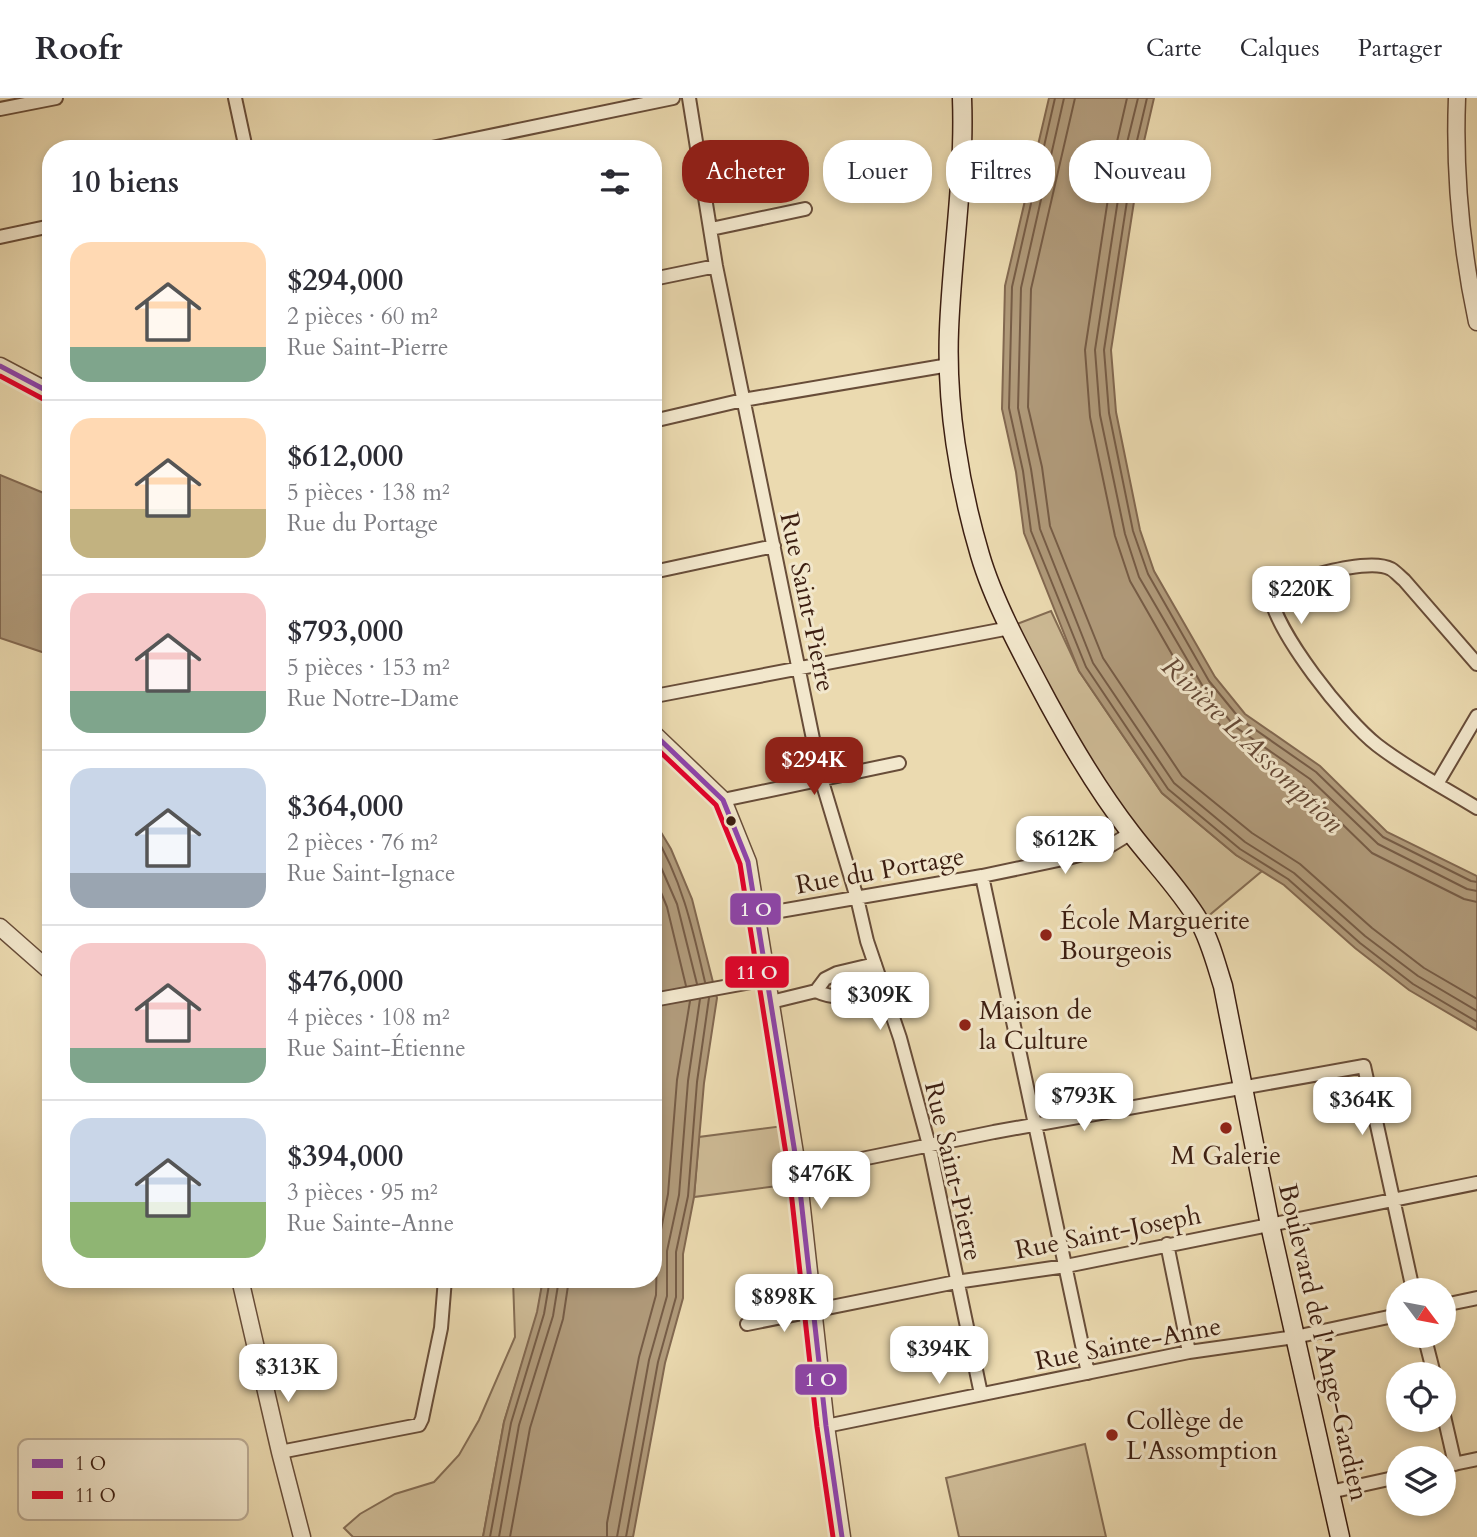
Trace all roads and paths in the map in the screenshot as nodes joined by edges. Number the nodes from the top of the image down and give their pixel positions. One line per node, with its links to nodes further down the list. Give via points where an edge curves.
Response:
1 (56, 98): 7 (street)
2 (235, 98): 8 (street)
3 (673, 98): 9 (street)
4 (689, 98): 12 (street, Rue Saint-Pierre)
5 (962, 98): 17 (main road, Boulevard de l'Ange-Gardien)
6 (1457, 98): 16 (street, via 1458,215)
7 (0, 109)
8 (244, 140)
9 (470, 140)
10 (805, 209): 12 (street)
11 (42, 228): 13 (street)
12 (712, 229): 14 (street, Rue Saint-Pierre)
13 (0, 237)
14 (716, 266): 15 (street); 20 (street, Rue Saint-Pierre)
15 (662, 277)
16 (1477, 322)
17 (949, 365): 20 (street); 24 (main road, Boulevard de l'Ange-Gardien, via 973,528)
18 (0, 366): 19 (street)
19 (42, 388)
20 (743, 400): 21 (street); 22 (street, Rue Saint-Pierre)
21 (662, 419)
22 (774, 547): 23 (street); 26 (street, Rue Saint-Pierre)
23 (662, 570)
24 (1010, 628): 26 (street); 35 (main road, Boulevard de l'Ange-Gardien, via 1050,706)
25 (1477, 664): 32 (street, via 1391,569 1360,567 1281,584 1270,593 1294,649 1361,731)
26 (798, 667): 27 (street); 31 (street, Rue Saint-Pierre)
27 (662, 695)
28 (1477, 716): 32 (street)
29 (662, 742): 33 (street)
30 (899, 762): 31 (street)
31 (821, 778): 33 (street); 37 (street, Rue Saint-Pierre)
32 (1437, 784): 34 (street)
33 (723, 800): 38 (street, via 748,862)
34 (1477, 808)
35 (1131, 833): 36 (street, Rue du Portage, via 1108,848); 47 (main road, Boulevard de l'Ange-Gardien, via 1200,923 1223,986)
36 (982, 876): 37 (street, Rue du Portage); 48 (street)
37 (857, 898): 38 (street, Rue du Portage); 41 (street, Rue Saint-Pierre)
38 (757, 915): 42 (street)
39 (0, 927): 40 (street)
40 (42, 964)
41 (875, 964): 43 (street, Rue Saint-Pierre); 44 (street, via 837,973)
42 (767, 979): 45 (street); 46 (street)
43 (884, 990): 44 (street, via 841,999); 49 (street, Rue Saint-Pierre)
44 (816, 991): 46 (street)
45 (662, 998)
46 (771, 1002): 50 (street)
47 (1242, 1089): 48 (street); 52 (street, via 1364,1066); 53 (main road, Boulevard de l'Ange-Gardien)
48 (1035, 1124): 49 (street); 55 (street)
49 (929, 1145): 50 (street); 57 (street, Rue Saint-Pierre)
50 (798, 1172): 62 (street)
51 (1477, 1183): 52 (street, Rue Saint-Joseph)
52 (1392, 1202): 53 (street, Rue Saint-Joseph); 56 (street)
53 (1270, 1225): 54 (street, Rue Saint-Joseph); 65 (main road, Boulevard de l'Ange-Gardien)
54 (1167, 1244): 55 (street, Rue Saint-Joseph); 66 (street)
55 (1066, 1266): 57 (street, Rue Saint-Joseph); 67 (street)
56 (1410, 1278)
57 (956, 1282): 62 (street, Rue Saint-Joseph); 68 (street, Rue Saint-Pierre)
58 (242, 1288): 70 (street)
59 (444, 1288): 70 (street, via 441,1328 419,1425)
60 (1477, 1298): 61 (street)
61 (1456, 1302)
62 (814, 1311): 64 (street, Rue Saint-Joseph); 69 (street)
63 (1386, 1318): 65 (street, Rue Sainte-Anne)
64 (747, 1324)
65 (1295, 1337): 66 (street, Rue Sainte-Anne); 74 (main road, Boulevard de l'Ange-Gardien)
66 (1189, 1352): 67 (street, Rue Sainte-Anne)
67 (1088, 1373): 68 (street, Rue Sainte-Anne)
68 (981, 1394): 69 (street, Rue Sainte-Anne)
69 (826, 1426): 76 (street)
70 (280, 1452): 75 (street)
71 (1477, 1459): 72 (street)
72 (1456, 1464)
73 (1386, 1480): 74 (street)
74 (1330, 1492): 77 (main road, Boulevard de l'Ange-Gardien)
75 (302, 1537)
76 (842, 1537)
77 (1340, 1537)

